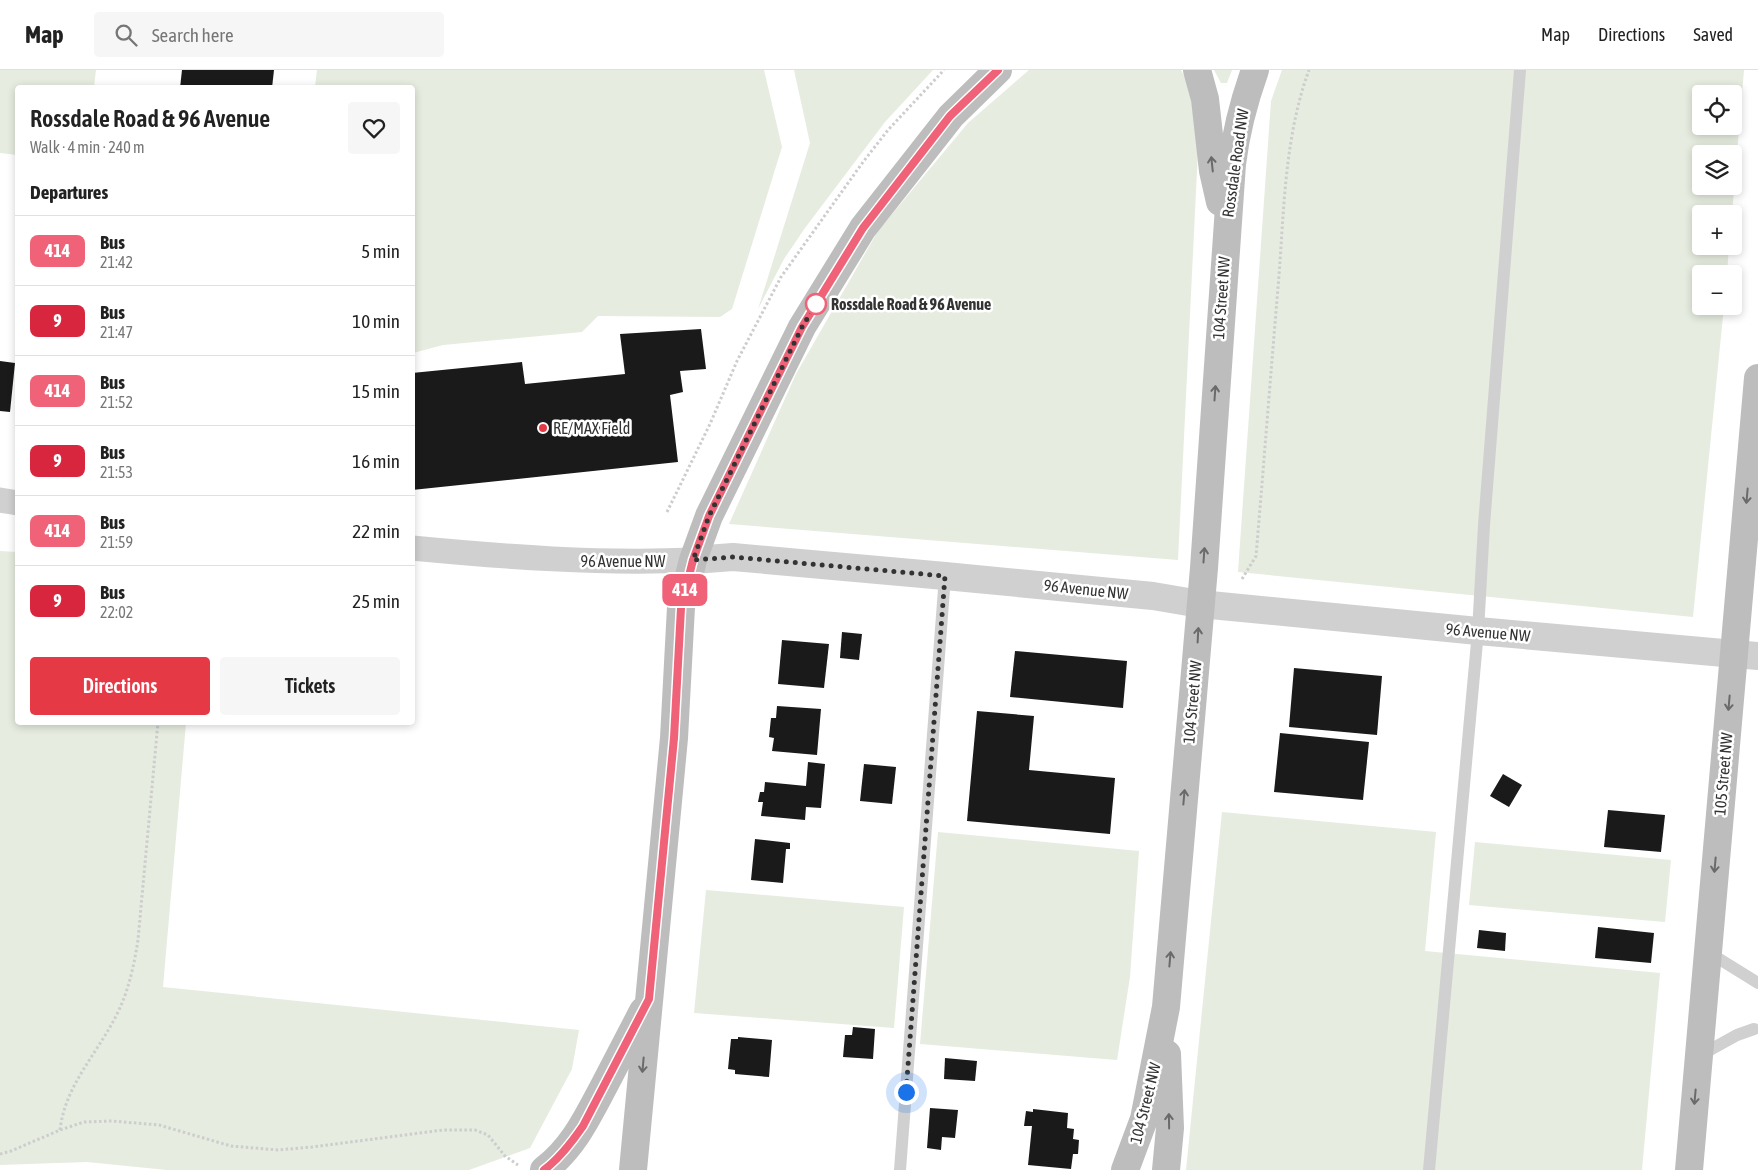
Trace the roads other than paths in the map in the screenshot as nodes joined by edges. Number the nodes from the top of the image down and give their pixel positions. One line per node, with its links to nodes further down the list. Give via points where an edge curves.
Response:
1 (998, 70): 10 (main road, via 950,116 863,228 802,327 709,516)
2 (1197, 70): 5 (main road, one-way to 2, via 1213,171 1205,99)
3 (1254, 70): 5 (main road, Rossdale Road NW, via 1236,134)
4 (1520, 70): 13 (lane)
5 (1226, 228): 12 (main road, 104 Street NW, one-way to 5)
6 (1758, 378): 14 (main road, 105 Street NW, one-way to 14)
7 (0, 500): 8 (street)
8 (15, 502)
9 (415, 548): 10 (street, 96 Avenue NW, via 587,562)
10 (693, 560): 11 (street, 96 Avenue NW, via 733,557); 17 (main road, via 681,608 674,738)
11 (945, 576): 12 (street, 96 Avenue NW, via 1153,596); 23 (lane)
12 (1200, 604): 13 (street, 96 Avenue NW); 18 (main road, 104 Street NW, one-way to 12)
13 (1478, 631): 14 (street, 96 Avenue NW); 26 (lane)
14 (1746, 656): 15 (main road, 105 Street NW, one-way to 15)
15 (1708, 952): 16 (lane); 20 (main road, 105 Street NW)
16 (1758, 983)
17 (649, 999): 21 (main road, via 570,1145 554,1162); 22 (main road, one-way to 22)
18 (1166, 1008): 24 (main road, 104 Street NW, via 1144,1119); 25 (main road, one-way to 18, via 1170,1128)
19 (1754, 1029): 20 (lane)
20 (1699, 1056): 27 (main road, 105 Street NW, one-way to 27)
21 (531, 1168)
22 (633, 1170)
23 (900, 1170)
24 (1125, 1170)
25 (1166, 1170)
26 (1429, 1170)
27 (1689, 1170)

